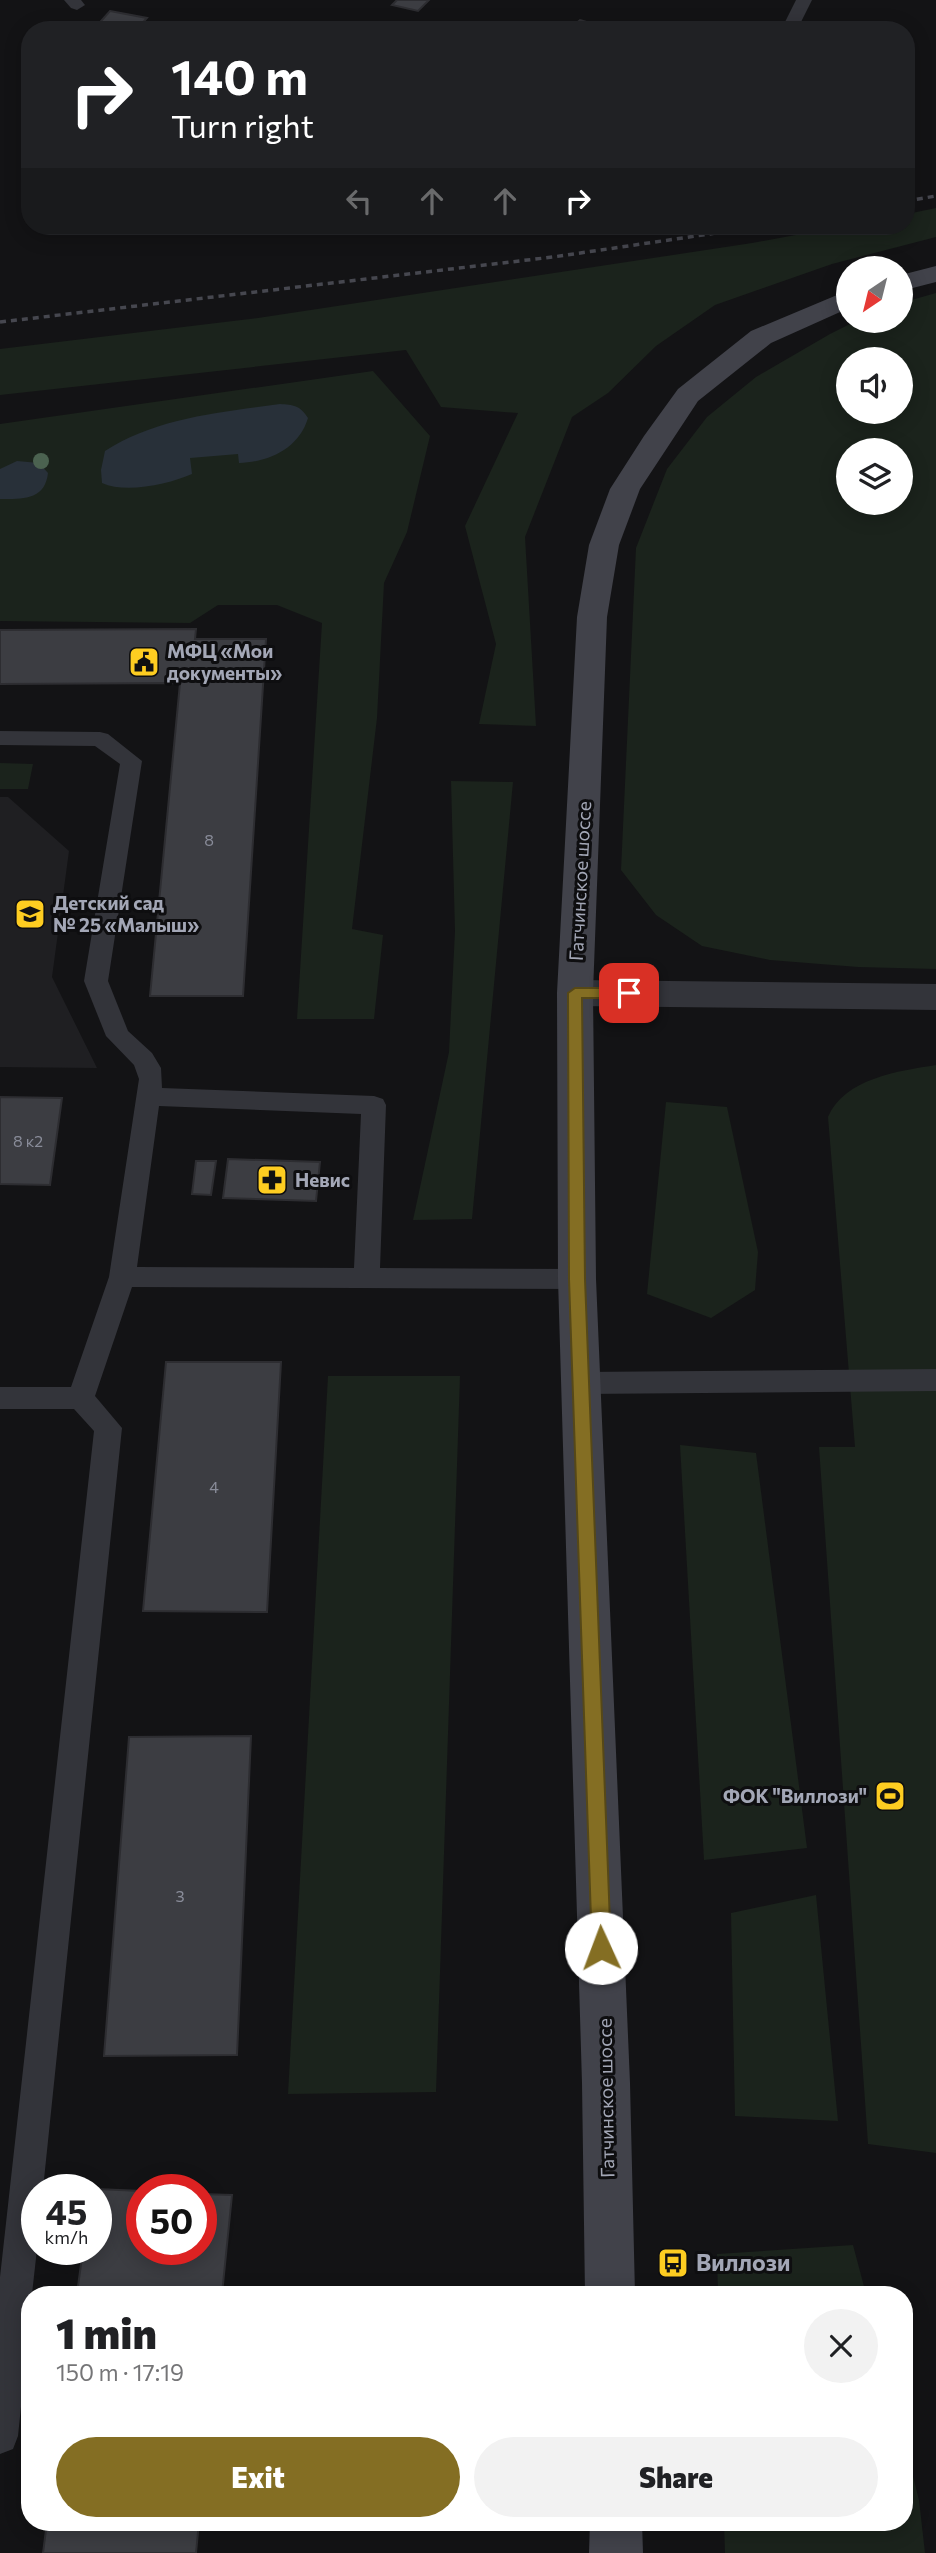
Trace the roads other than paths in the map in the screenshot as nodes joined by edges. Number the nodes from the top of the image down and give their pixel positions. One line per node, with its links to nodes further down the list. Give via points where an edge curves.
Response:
1 (804, 0): 2 (lane)
2 (794, 21)
3 (936, 274): 4 (main road)
4 (914, 280)
5 (836, 304): 7 (main road, Гатчинское шоссе, via 761,337 688,395 625,489 604,545 592,617)
6 (0, 738): 9 (lane, via 100,739 131,761 96,981 118,1036 149,1068)
7 (575, 993): 8 (street); 12 (main road, Гатчинское шоссе)
8 (936, 997)
9 (150, 1097): 10 (lane); 11 (lane, via 374,1104)
10 (122, 1277): 11 (lane); 16 (lane)
11 (367, 1278): 12 (lane)
12 (577, 1279): 14 (main road, Гатчинское шоссе)
13 (936, 1380): 14 (lane)
14 (582, 1382): 17 (main road, Гатчинское шоссе)
15 (0, 1398): 16 (lane)
16 (81, 1398): 18 (lane, via 108,1428)
17 (610, 2286)
18 (0, 2435)
19 (616, 2531): 20 (main road)
20 (616, 2553)

